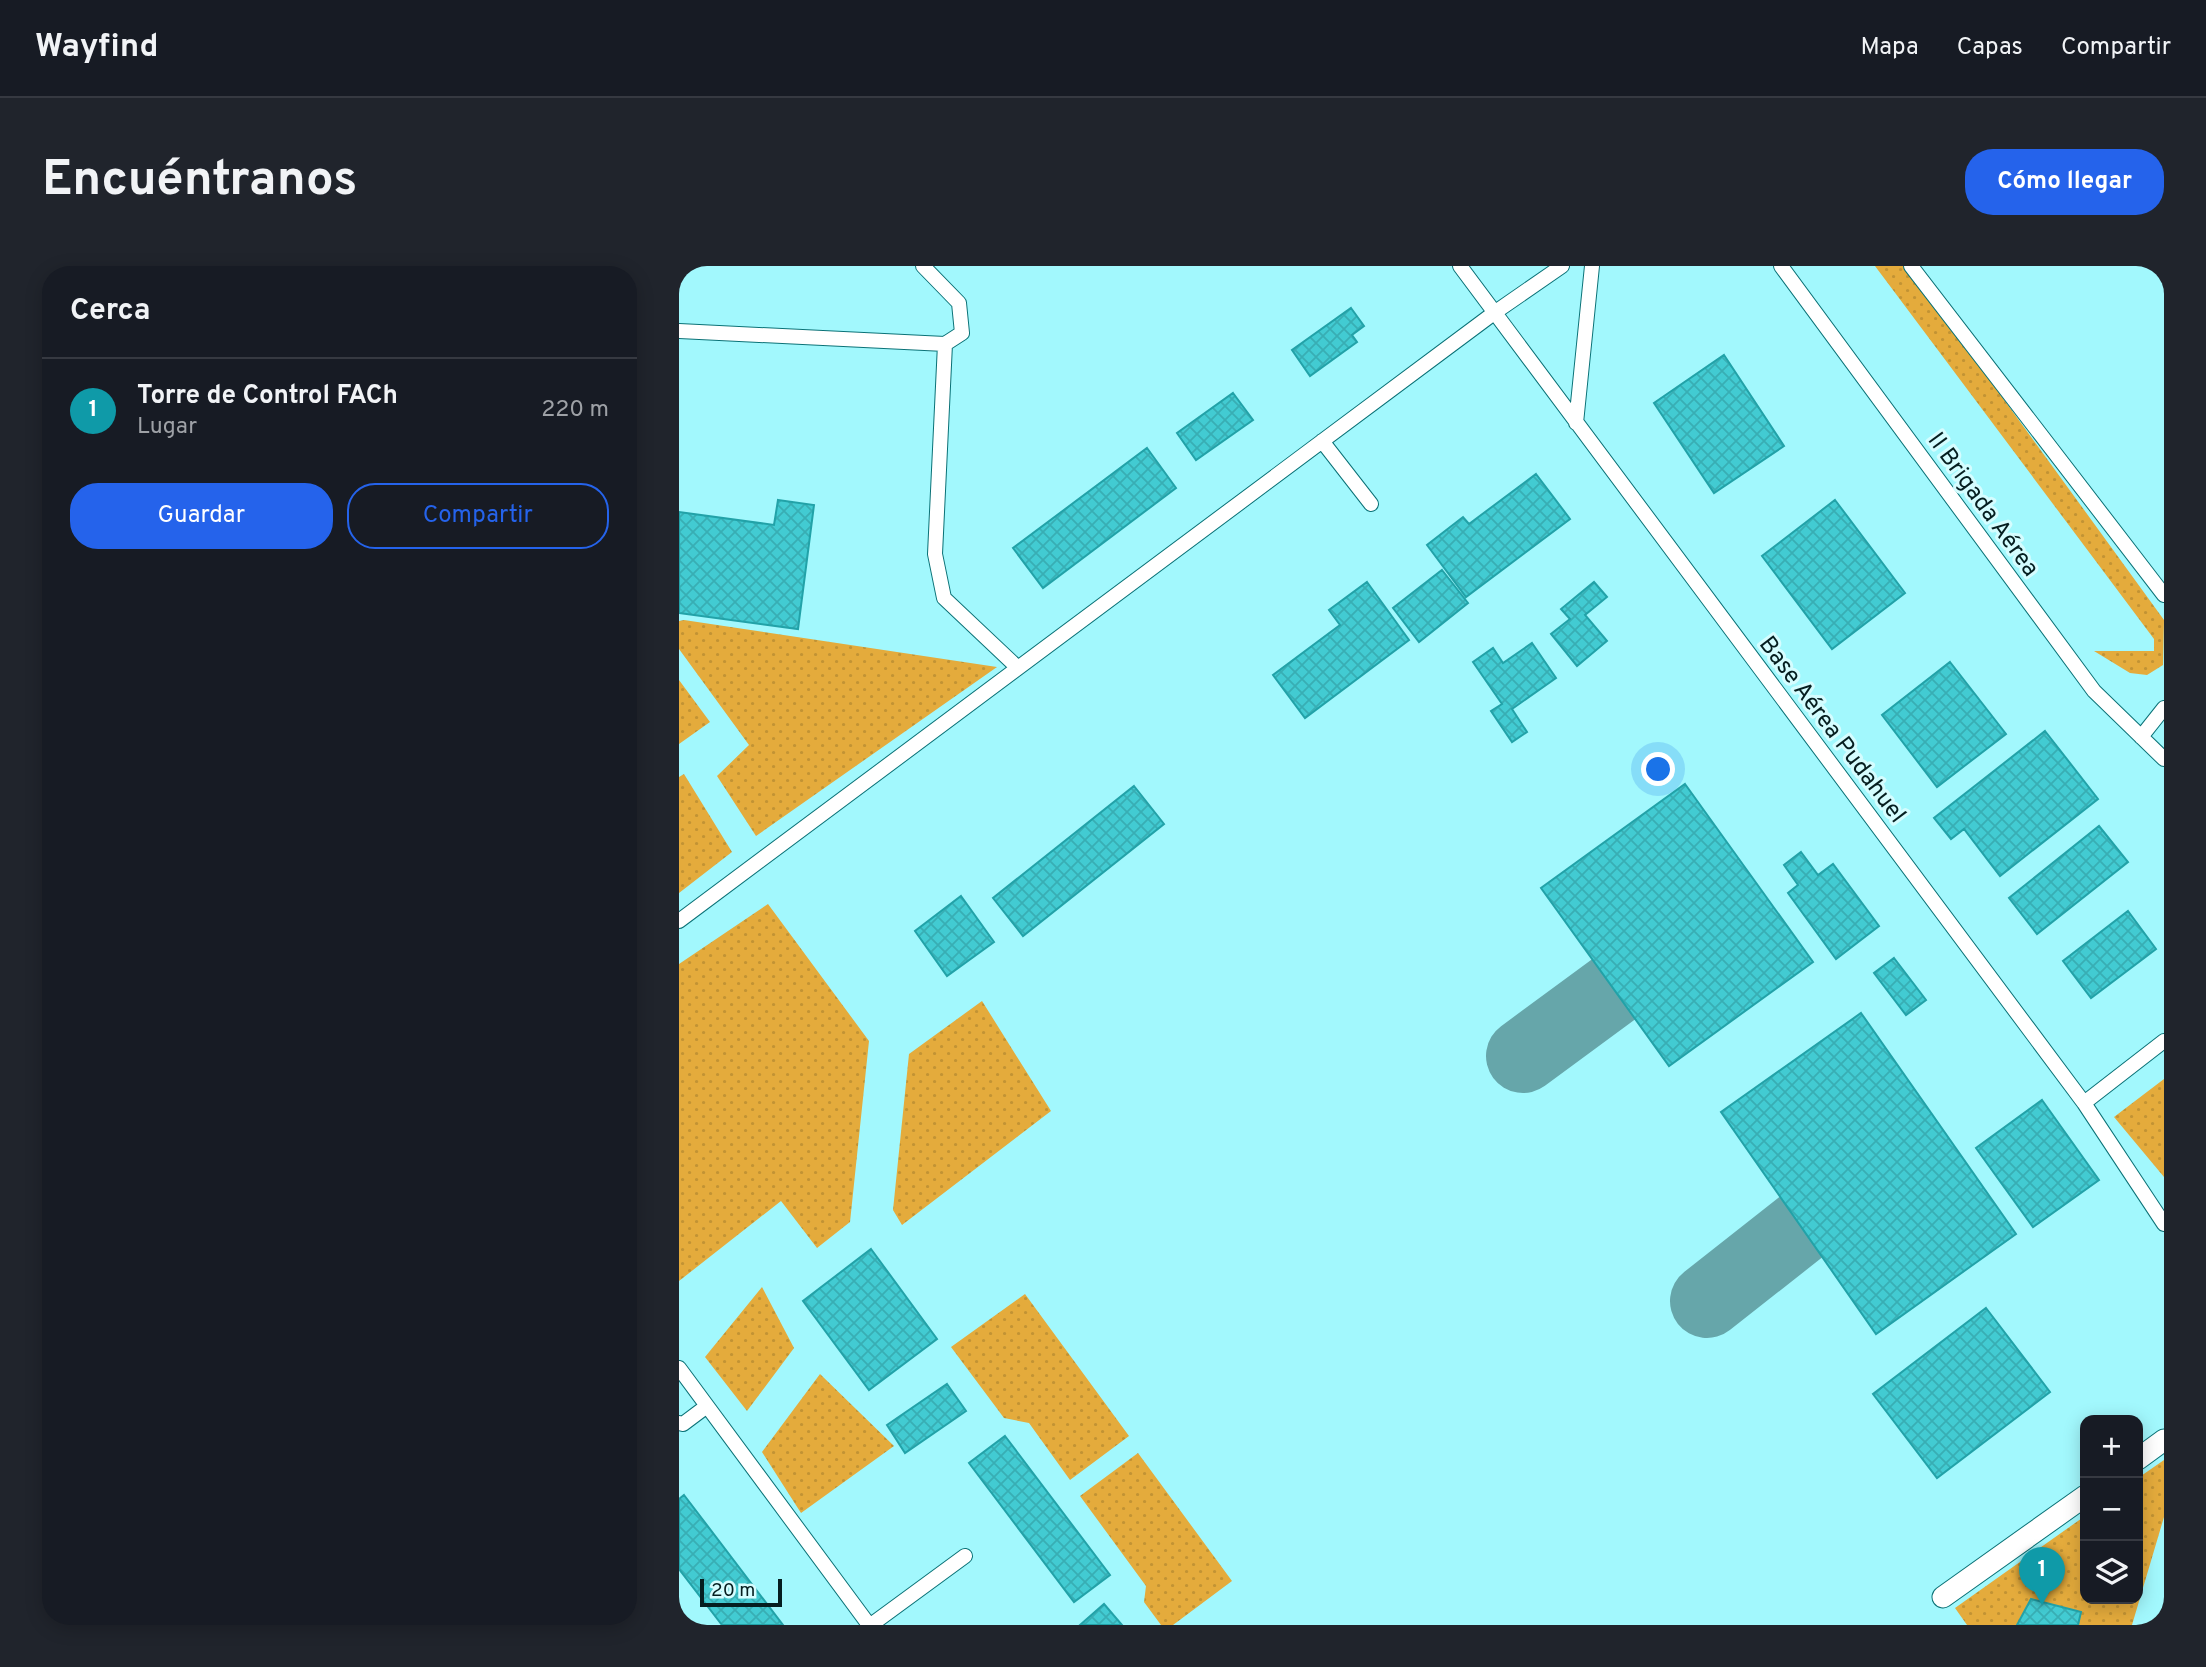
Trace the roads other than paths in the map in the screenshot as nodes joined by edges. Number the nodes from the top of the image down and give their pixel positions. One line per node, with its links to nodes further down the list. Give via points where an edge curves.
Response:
1 (923, 266): 9 (lane, via 959,303 962,332)
2 (1460, 266): 7 (lane, Base Aérea Pudahuel)
3 (1562, 266): 7 (lane)
4 (1592, 266): 10 (lane)
5 (1781, 266): 16 (lane, II Brigada Aérea, via 2094,691)
6 (1911, 266): 13 (lane)
7 (1494, 313): 10 (lane, Base Aérea Pudahuel); 11 (lane)
8 (679, 331): 9 (lane)
9 (945, 344): 14 (lane, via 935,554 944,598)
10 (1576, 423): 20 (lane, Base Aérea Pudahuel)
11 (1322, 441): 12 (lane); 14 (lane)
12 (1371, 504)
13 (2164, 595)
14 (1018, 668): 18 (lane)
15 (2164, 708): 16 (lane)
16 (2141, 737): 17 (lane, II Brigada Aérea)
17 (2164, 759)
18 (679, 921)
19 (2164, 1041): 20 (lane)
20 (2084, 1103): 21 (lane, Base Aérea Pudahuel)
21 (2164, 1224)
22 (679, 1368): 23 (lane)
23 (707, 1406): 24 (lane); 30 (lane)
24 (679, 1423)
25 (2164, 1440): 26 (street)
26 (2143, 1455)
27 (2080, 1500): 29 (street)
28 (965, 1556): 30 (lane)
29 (1943, 1597)
30 (870, 1625)

